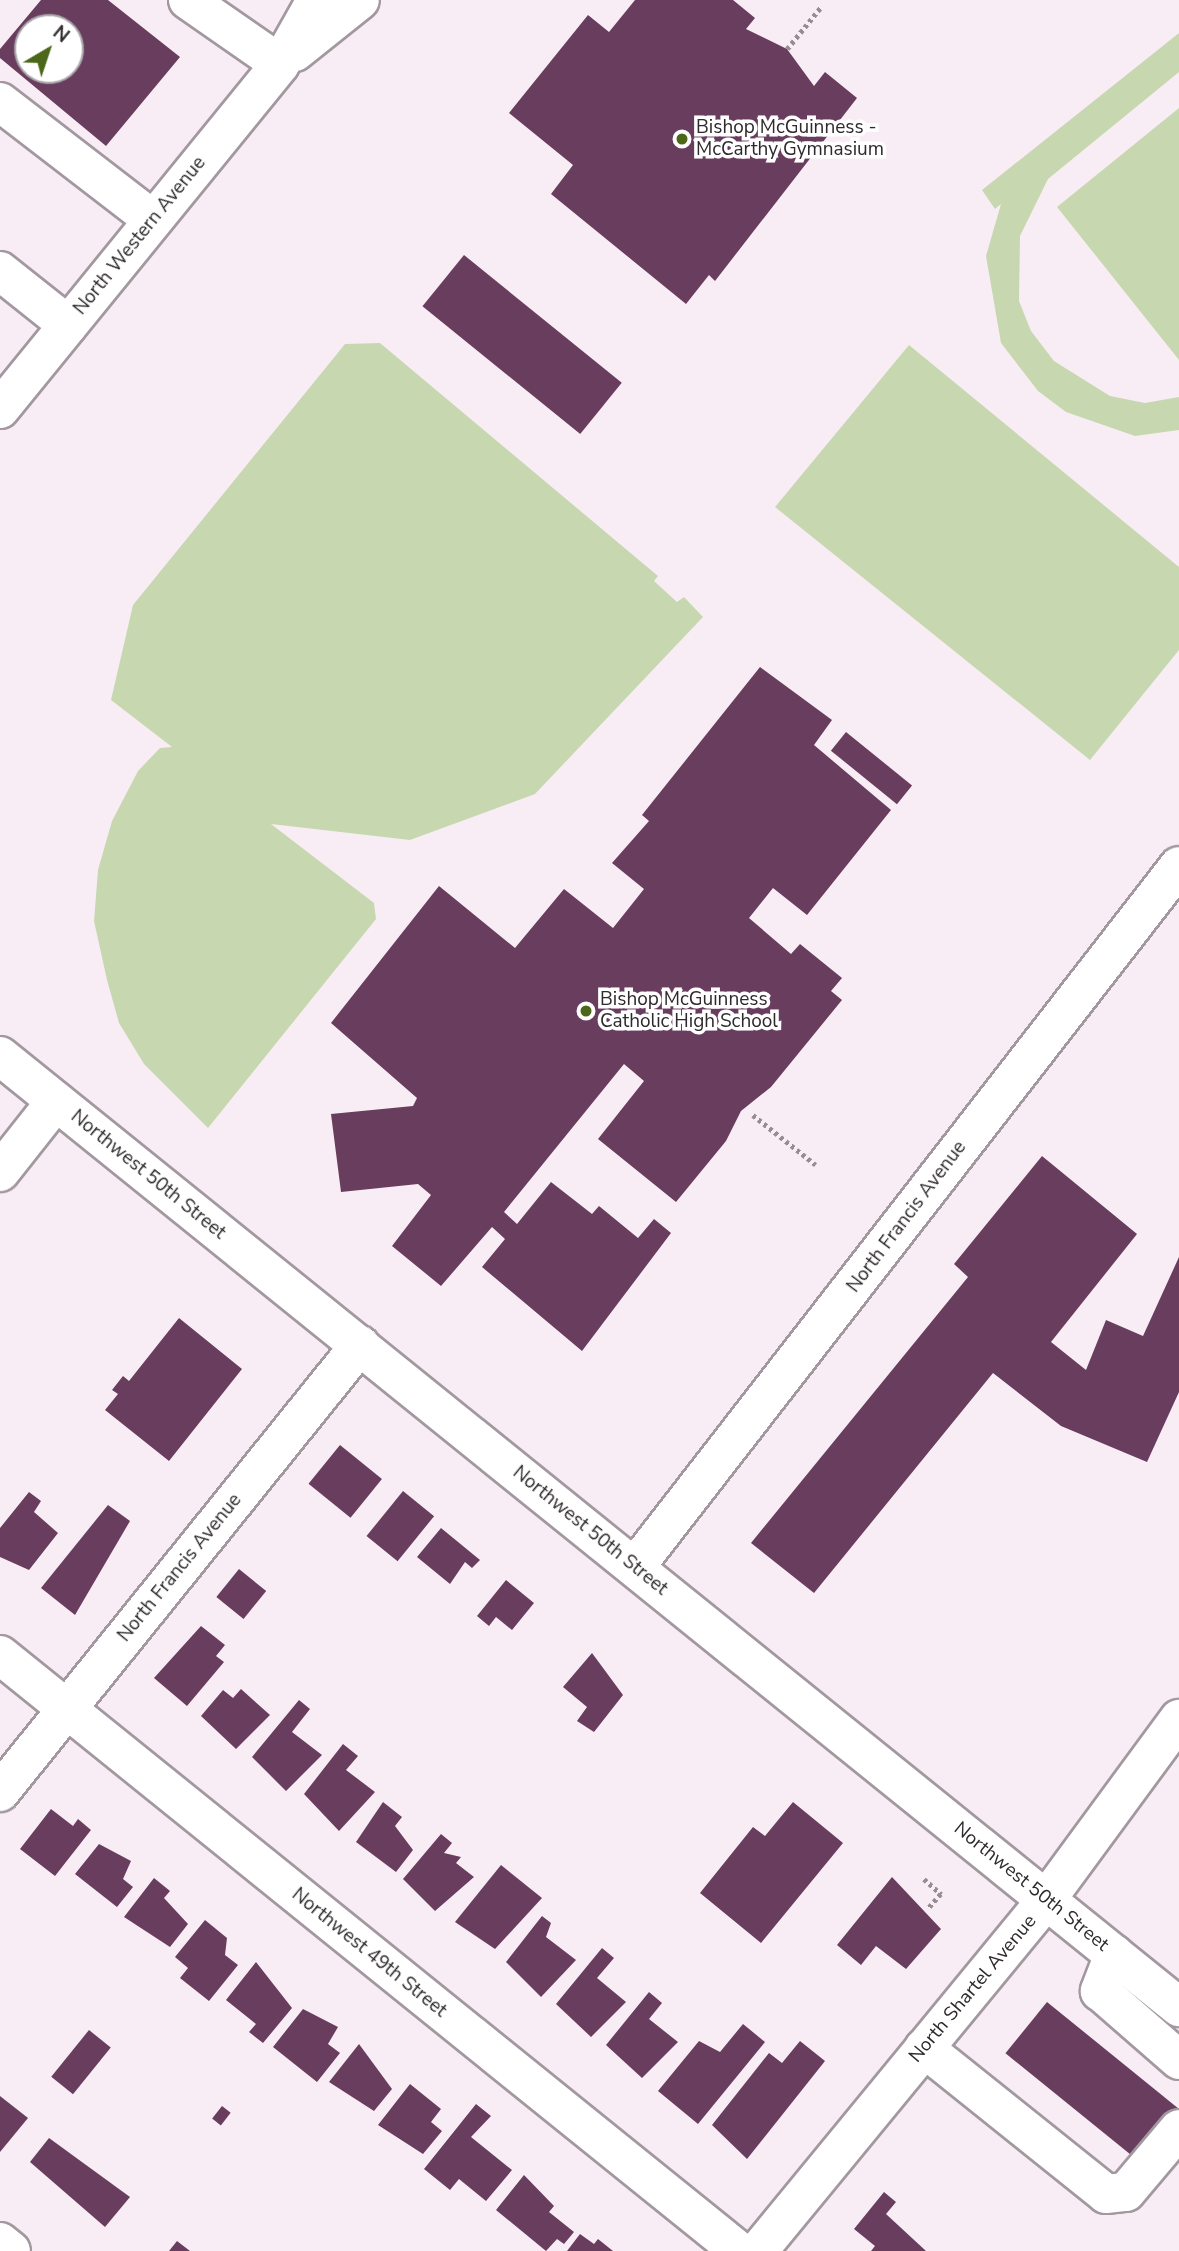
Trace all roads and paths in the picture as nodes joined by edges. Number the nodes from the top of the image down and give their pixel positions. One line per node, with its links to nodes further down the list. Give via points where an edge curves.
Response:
1 (188, 0): 6 (street)
2 (316, 0): 6 (street, North Western Avenue)
3 (360, 0): 6 (street, North Western Avenue)
4 (821, 7): 5 (path)
5 (787, 49)
6 (280, 64): 8 (street, North Western Avenue)
7 (0, 102): 8 (street)
8 (153, 220): 10 (street, North Western Avenue)
9 (0, 271): 10 (street)
10 (68, 325): 11 (street, North Western Avenue)
11 (0, 409)
12 (1179, 866): 19 (street, North Francis Avenue)
13 (0, 1056): 14 (street, Northwest 50th Street)
14 (56, 1101): 17 (street); 18 (street, Northwest 50th Street)
15 (752, 1115): 16 (path)
16 (816, 1165)
17 (0, 1172)
18 (360, 1345): 19 (street, Northwest 50th Street); 21 (street, North Francis Avenue)
19 (635, 1567): 25 (street, Northwest 50th Street)
20 (0, 1655): 21 (street, Northwest 49th Street)
21 (67, 1710): 23 (street, North Francis Avenue); 34 (street, Northwest 49th Street)
22 (1179, 1719): 25 (street, North Shartel Avenue)
23 (0, 1792)
24 (924, 1879): 26 (path, via 941,1894)
25 (1046, 1900): 27 (street, Northwest 50th Street); 29 (street, North Shartel Avenue)
26 (928, 1909)
27 (1114, 1954): 28 (street, Northwest 50th Street); 30 (street, via 1100,1991)
28 (1179, 2007)
29 (924, 2048): 31 (street, via 1105,2194 1126,2192); 35 (street, North Shartel Avenue)
30 (1179, 2060)
31 (1179, 2129)
32 (0, 2242): 33 (street)
33 (11, 2251)
34 (739, 2251)
35 (758, 2251)

